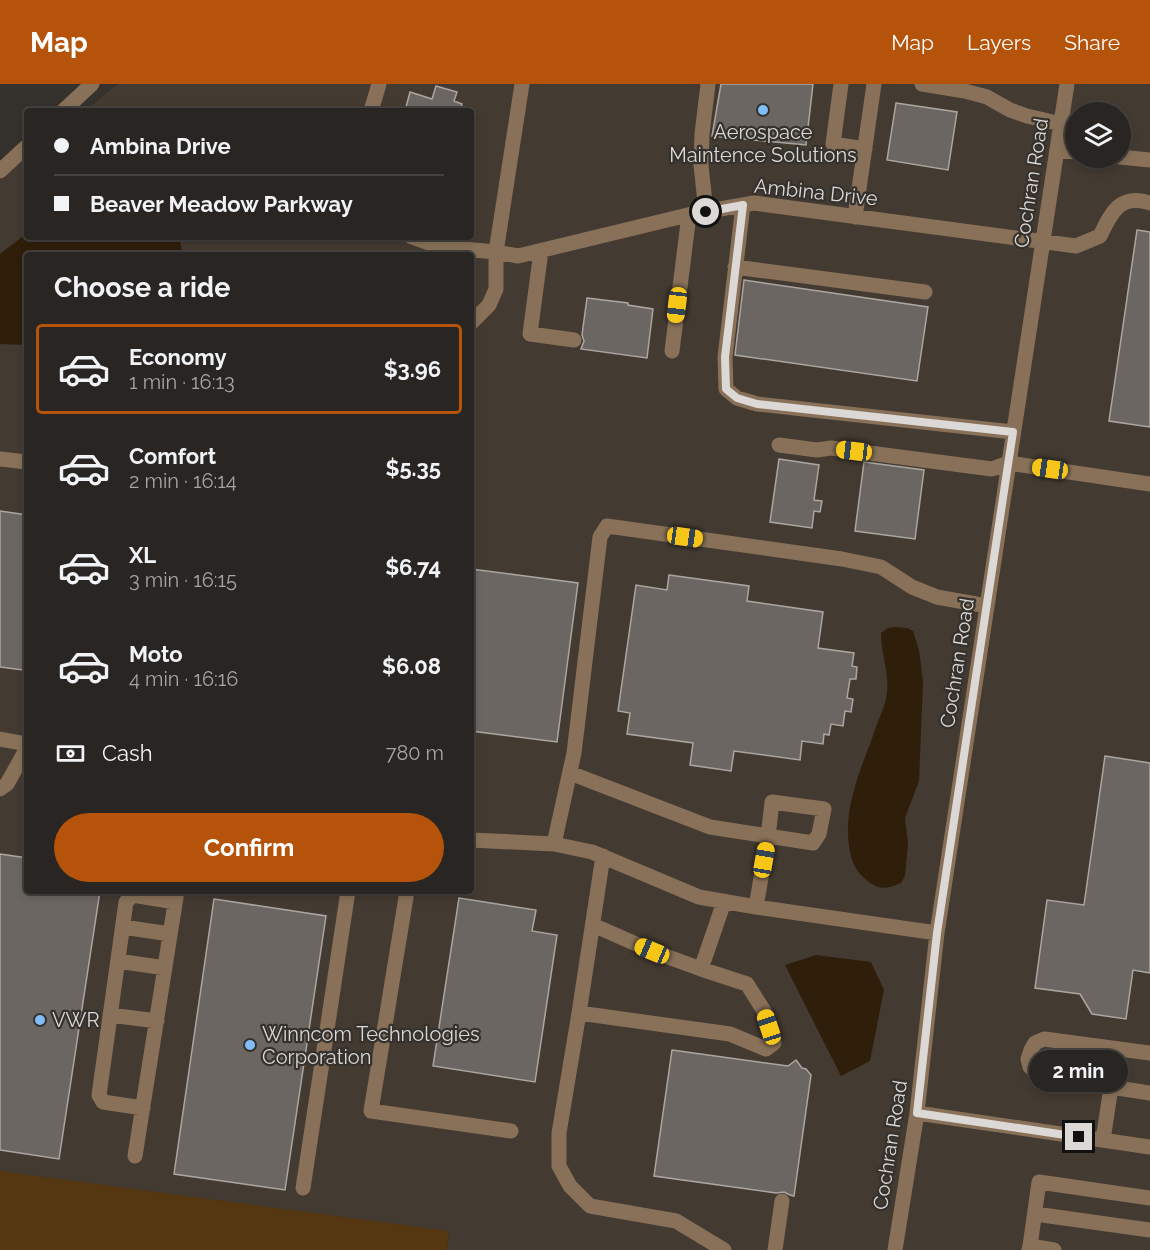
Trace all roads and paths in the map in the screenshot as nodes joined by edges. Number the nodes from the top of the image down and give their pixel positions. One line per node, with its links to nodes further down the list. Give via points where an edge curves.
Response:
1 (92, 84): 9 (street)
2 (379, 84): 10 (street)
3 (522, 84): 27 (street)
4 (708, 84): 21 (street, via 700,165)
5 (841, 84): 13 (street, via 833,144)
6 (874, 84): 13 (street)
7 (922, 84): 11 (street, via 987,97 1010,110)
8 (1067, 84): 11 (street, Cochran Road)
9 (66, 108)
10 (372, 108)
11 (1061, 124): 14 (street, Cochran Road)
12 (24, 149): 18 (street)
13 (865, 149): 23 (street)
14 (1057, 150): 15 (street); 25 (street, Cochran Road)
15 (1065, 151)
16 (1131, 158): 17 (street)
17 (1150, 160)
18 (0, 171)
19 (1150, 203): 25 (street, Ambina Drive, via 1124,202 1110,214 1100,236 1076,246)
20 (743, 205): 21 (street, Ambina Drive); 23 (street, Ambina Drive, via 754,203); 28 (street)
21 (706, 212): 22 (street, Ambina Drive)
22 (689, 215): 26 (street, Ambina Drive); 32 (street)
23 (855, 217): 25 (street, Ambina Drive)
24 (420, 240): 27 (street, Ambina Drive, via 440,247)
25 (1043, 242): 33 (street, Cochran Road)
26 (541, 251): 27 (street, Ambina Drive, via 518,256); 31 (street, via 530,334)
27 (496, 252): 30 (street, via 496,289 489,304)
28 (735, 267): 29 (street); 33 (street, via 724,373 726,389 737,398 757,404)
29 (925, 292)
30 (474, 320)
31 (574, 339)
32 (672, 351)
33 (1013, 432): 37 (street, Cochran Road)
34 (779, 446): 37 (street, via 831,448 992,469)
35 (0, 459): 36 (street)
36 (24, 462)
37 (1008, 464): 38 (street); 39 (street, Cochran Road)
38 (1150, 484)
39 (987, 606): 43 (street, via 936,597 881,567 607,526 600,537); 55 (street, Cochran Road)
40 (0, 739): 41 (street)
41 (24, 745)
42 (24, 752): 44 (street, via 7,784)
43 (570, 773): 46 (street); 52 (street, via 710,827 768,837)
44 (0, 789)
45 (474, 840): 46 (street)
46 (554, 844): 47 (street)
47 (603, 856): 51 (street, via 699,897); 53 (street)
48 (348, 894): 72 (street)
49 (407, 894): 68 (street, via 371,1111)
50 (176, 896): 54 (street, via 133,896 126,902); 56 (street)
51 (724, 902): 52 (street); 59 (street)
52 (756, 908): 55 (street)
53 (592, 926): 59 (street); 60 (street)
54 (123, 927): 56 (street); 57 (street)
55 (937, 933): 67 (street, Cochran Road)
56 (170, 934): 58 (street)
57 (118, 961): 58 (street); 61 (street)
58 (165, 968): 62 (street)
59 (701, 969): 60 (street, via 747,984 764,1011 774,1043 766,1048 730,1034)
60 (579, 1013): 78 (street, via 559,1133 559,1166 570,1186 590,1206 676,1221)
61 (110, 1015): 62 (street); 66 (street, via 99,1095 103,1102)
62 (157, 1022): 66 (street)
63 (1150, 1053): 64 (street, via 1044,1039 1030,1050 1030,1067 1040,1075)
64 (1111, 1087): 65 (street); 69 (street)
65 (1150, 1093)
66 (143, 1108): 71 (street)
67 (917, 1113): 69 (street); 80 (street, Cochran Road)
68 (511, 1131)
69 (1103, 1140): 70 (street)
70 (1150, 1147)
71 (135, 1156)
72 (303, 1188)
73 (1150, 1198): 75 (street, via 1039,1182)
74 (782, 1201): 79 (street)
75 (1035, 1214): 76 (street); 77 (street)
76 (1150, 1230)
77 (1030, 1248): 81 (street)
78 (724, 1250)
79 (775, 1250)
80 (895, 1250)
81 (1054, 1250)

